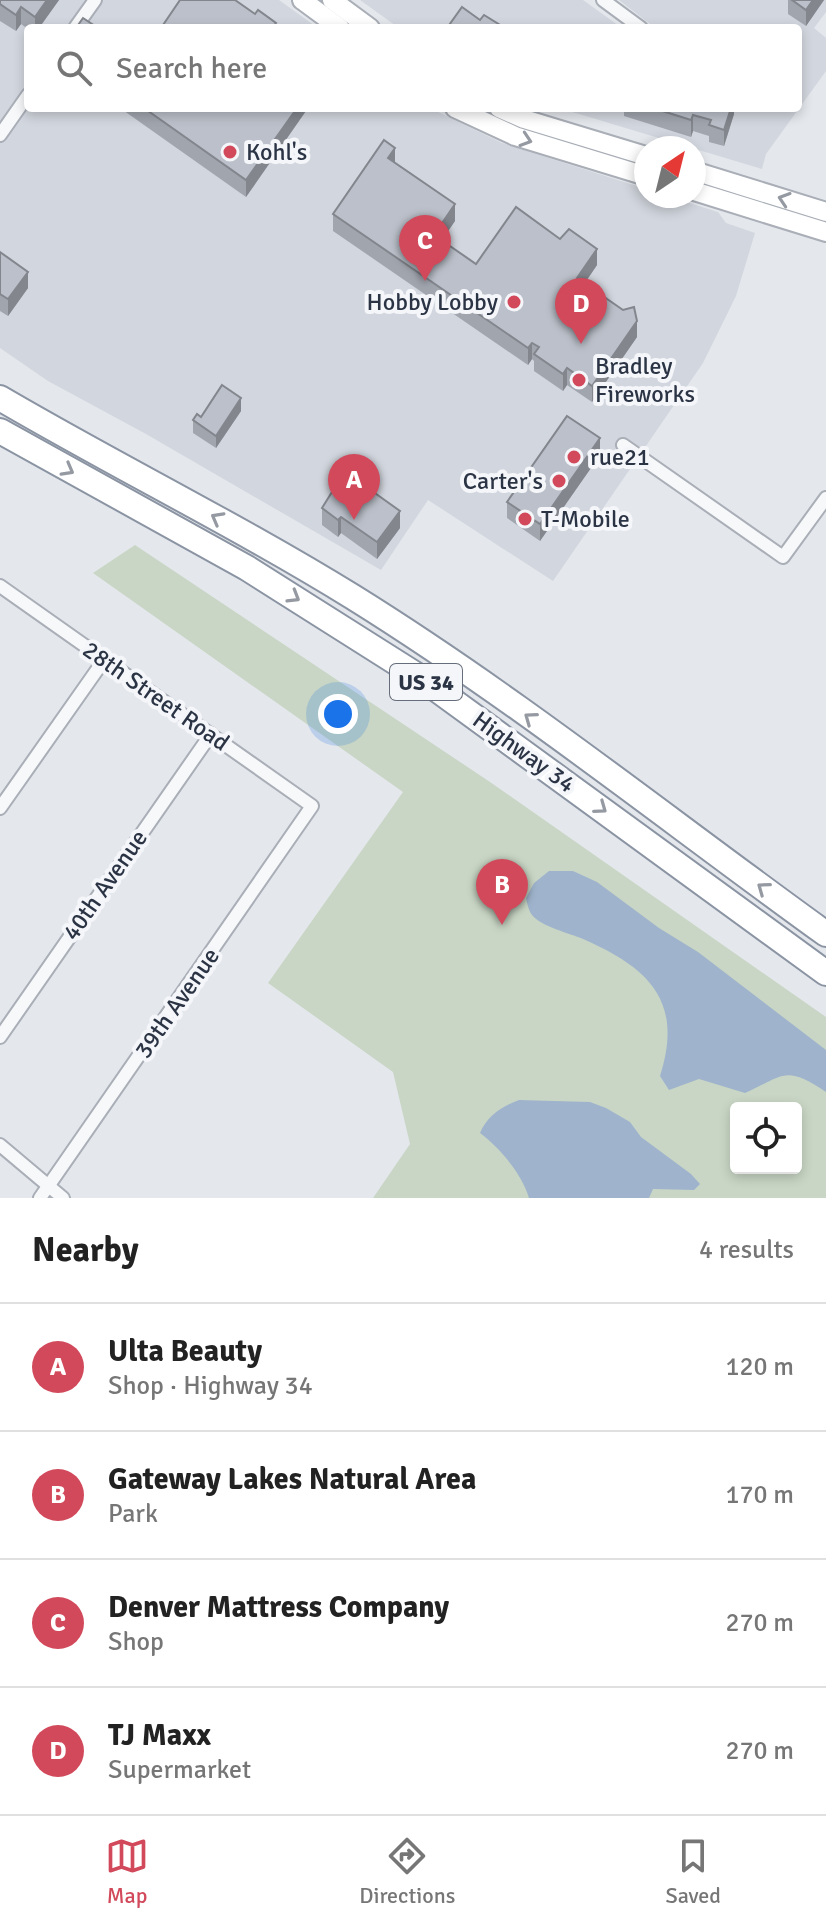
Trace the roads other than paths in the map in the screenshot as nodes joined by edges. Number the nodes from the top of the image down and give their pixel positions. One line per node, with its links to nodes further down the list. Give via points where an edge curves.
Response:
1 (95, 0): 5 (street)
2 (302, 0): 6 (street)
3 (332, 0): 7 (street)
4 (603, 0): 8 (street)
5 (78, 24)
6 (335, 24)
7 (365, 24)
8 (636, 24)
9 (24, 101): 12 (street)
10 (464, 112): 14 (street, one-way to 14, via 515,136)
11 (508, 112): 13 (street)
12 (0, 135)
13 (634, 152)
14 (634, 172)
15 (706, 175): 17 (street, one-way to 15)
16 (706, 195): 18 (street)
17 (826, 212)
18 (826, 232)
19 (0, 398): 22 (highway, Highway 34 / US 34)
20 (0, 431): 24 (highway, Highway 34 / US 34, one-way to 24)
21 (623, 445): 23 (street, via 783,557)
22 (156, 485): 24 (highway); 30 (highway, Highway 34 / US 34, one-way to 22, via 459,667 353,597)
23 (826, 498)
24 (142, 511): 31 (highway, Highway 34 / US 34, one-way to 31, via 247,568 424,680)
25 (0, 586): 26 (street, 28th Street Road)
26 (104, 660): 27 (street, 28th Street Road); 29 (street)
27 (211, 734): 28 (street, 28th Street Road); 32 (street, 40th Avenue)
28 (312, 806): 34 (street, 39th Avenue)
29 (0, 808)
30 (826, 934)
31 (826, 973)
32 (0, 1037)
33 (0, 1145): 34 (street)
34 (49, 1186): 35 (street, 39th Avenue); 36 (street)
35 (40, 1198)
36 (63, 1198)

